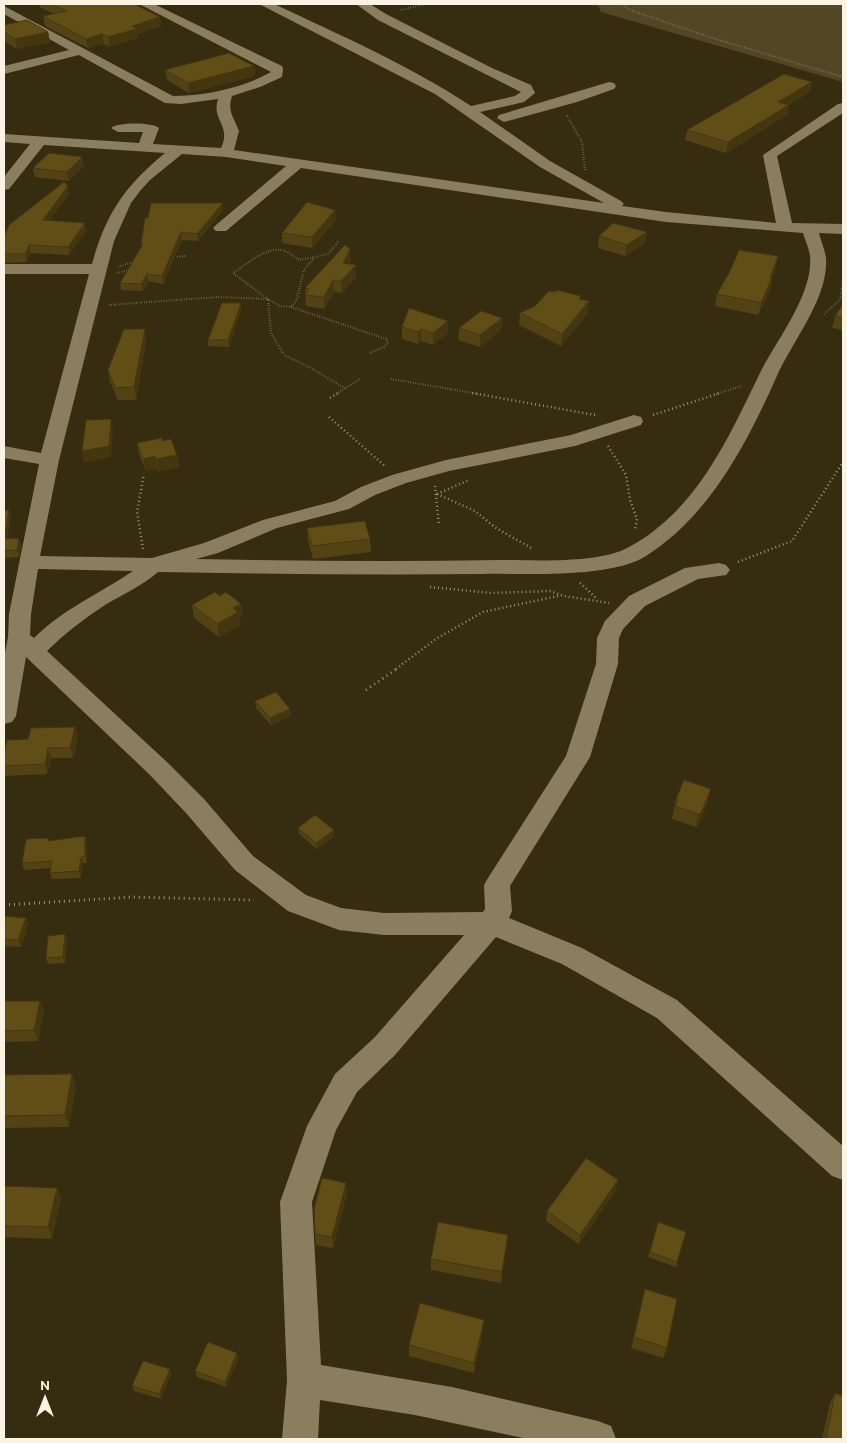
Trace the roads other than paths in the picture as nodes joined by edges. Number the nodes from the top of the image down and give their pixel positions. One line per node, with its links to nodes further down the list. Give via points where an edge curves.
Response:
1 (145, 4): 8 (street, via 277,69 272,78)
2 (265, 4): 11 (street, via 378,58)
3 (362, 4): 11 (street, via 486,71 526,88 528,93 519,99)
4 (4, 9): 5 (street)
5 (80, 51): 6 (street); 9 (street)
6 (4, 70)
7 (610, 86): 12 (street)
8 (227, 92): 9 (street, via 191,100); 19 (street, via 223,109 233,130 233,140)
9 (165, 98): 14 (street)
10 (843, 107): 24 (street, via 770,155)
11 (469, 110): 12 (street)
12 (488, 123): 22 (street, via 538,160)
13 (118, 128): 14 (street)
14 (152, 128): 17 (street)
15 (4, 138): 16 (street)
16 (40, 142): 17 (street); 21 (street)
17 (144, 148): 18 (street)
18 (178, 150): 19 (street); 28 (street, via 145,178 124,203 106,241)
19 (226, 153): 20 (street)
20 (298, 163): 22 (street); 23 (street)
21 (4, 186)
22 (625, 210): 24 (street)
23 (221, 228)
24 (785, 228): 25 (street)
25 (809, 228): 26 (street); 33 (street, via 818,259 814,288 730,454 703,493 670,527 634,554 603,562 562,566)
26 (843, 229)
27 (4, 269): 28 (street)
28 (96, 274): 31 (street)
29 (634, 421): 33 (street, via 551,446 446,466 399,479 368,490 342,505 270,524 211,548)
30 (4, 452): 31 (street)
31 (49, 460): 32 (street)
32 (29, 562): 33 (street); 35 (street)
33 (153, 565): 35 (street, via 56,629)
34 (719, 570): 37 (street, via 693,573 638,601 614,626 608,638 607,664 578,757 497,885 499,911)
35 (19, 629): 36 (street); 37 (street, via 96,712 195,806 244,863 297,904 339,919 384,924)
36 (4, 716)
37 (492, 923): 38 (street, via 572,956 667,1009); 39 (street, via 385,1046 346,1083 322,1126 296,1202)
38 (843, 1166)
39 (304, 1380): 40 (street); 41 (street, via 442,1402)
40 (300, 1439)
41 (598, 1439)

